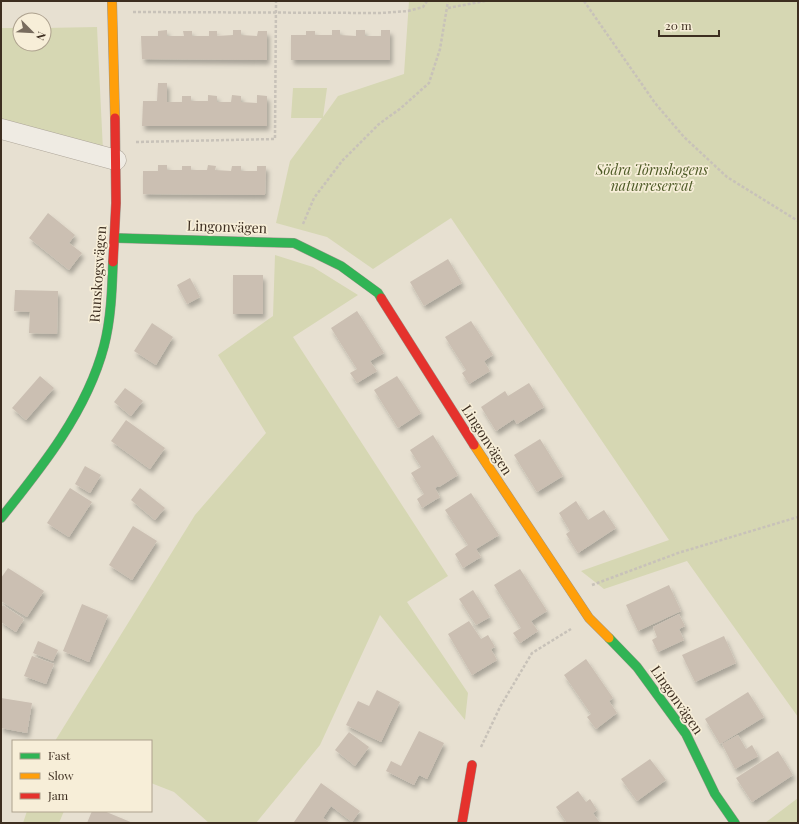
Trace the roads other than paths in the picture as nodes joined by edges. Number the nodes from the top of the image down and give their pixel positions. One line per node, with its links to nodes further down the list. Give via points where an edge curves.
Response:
1 (112, 1): 3 (street, Runskogsvägen)
2 (1, 129): 3 (street)
3 (115, 151): 4 (street, Runskogsvägen)
4 (115, 238): 5 (street, Runskogsvägen, via 108,330 88,388 39,470); 8 (street, Lingonvägen, via 294,243 341,266 378,293 469,438 589,618 637,667 686,734 715,794)
5 (1, 518)
6 (472, 765): 7 (street)
7 (462, 823)
8 (735, 823)

